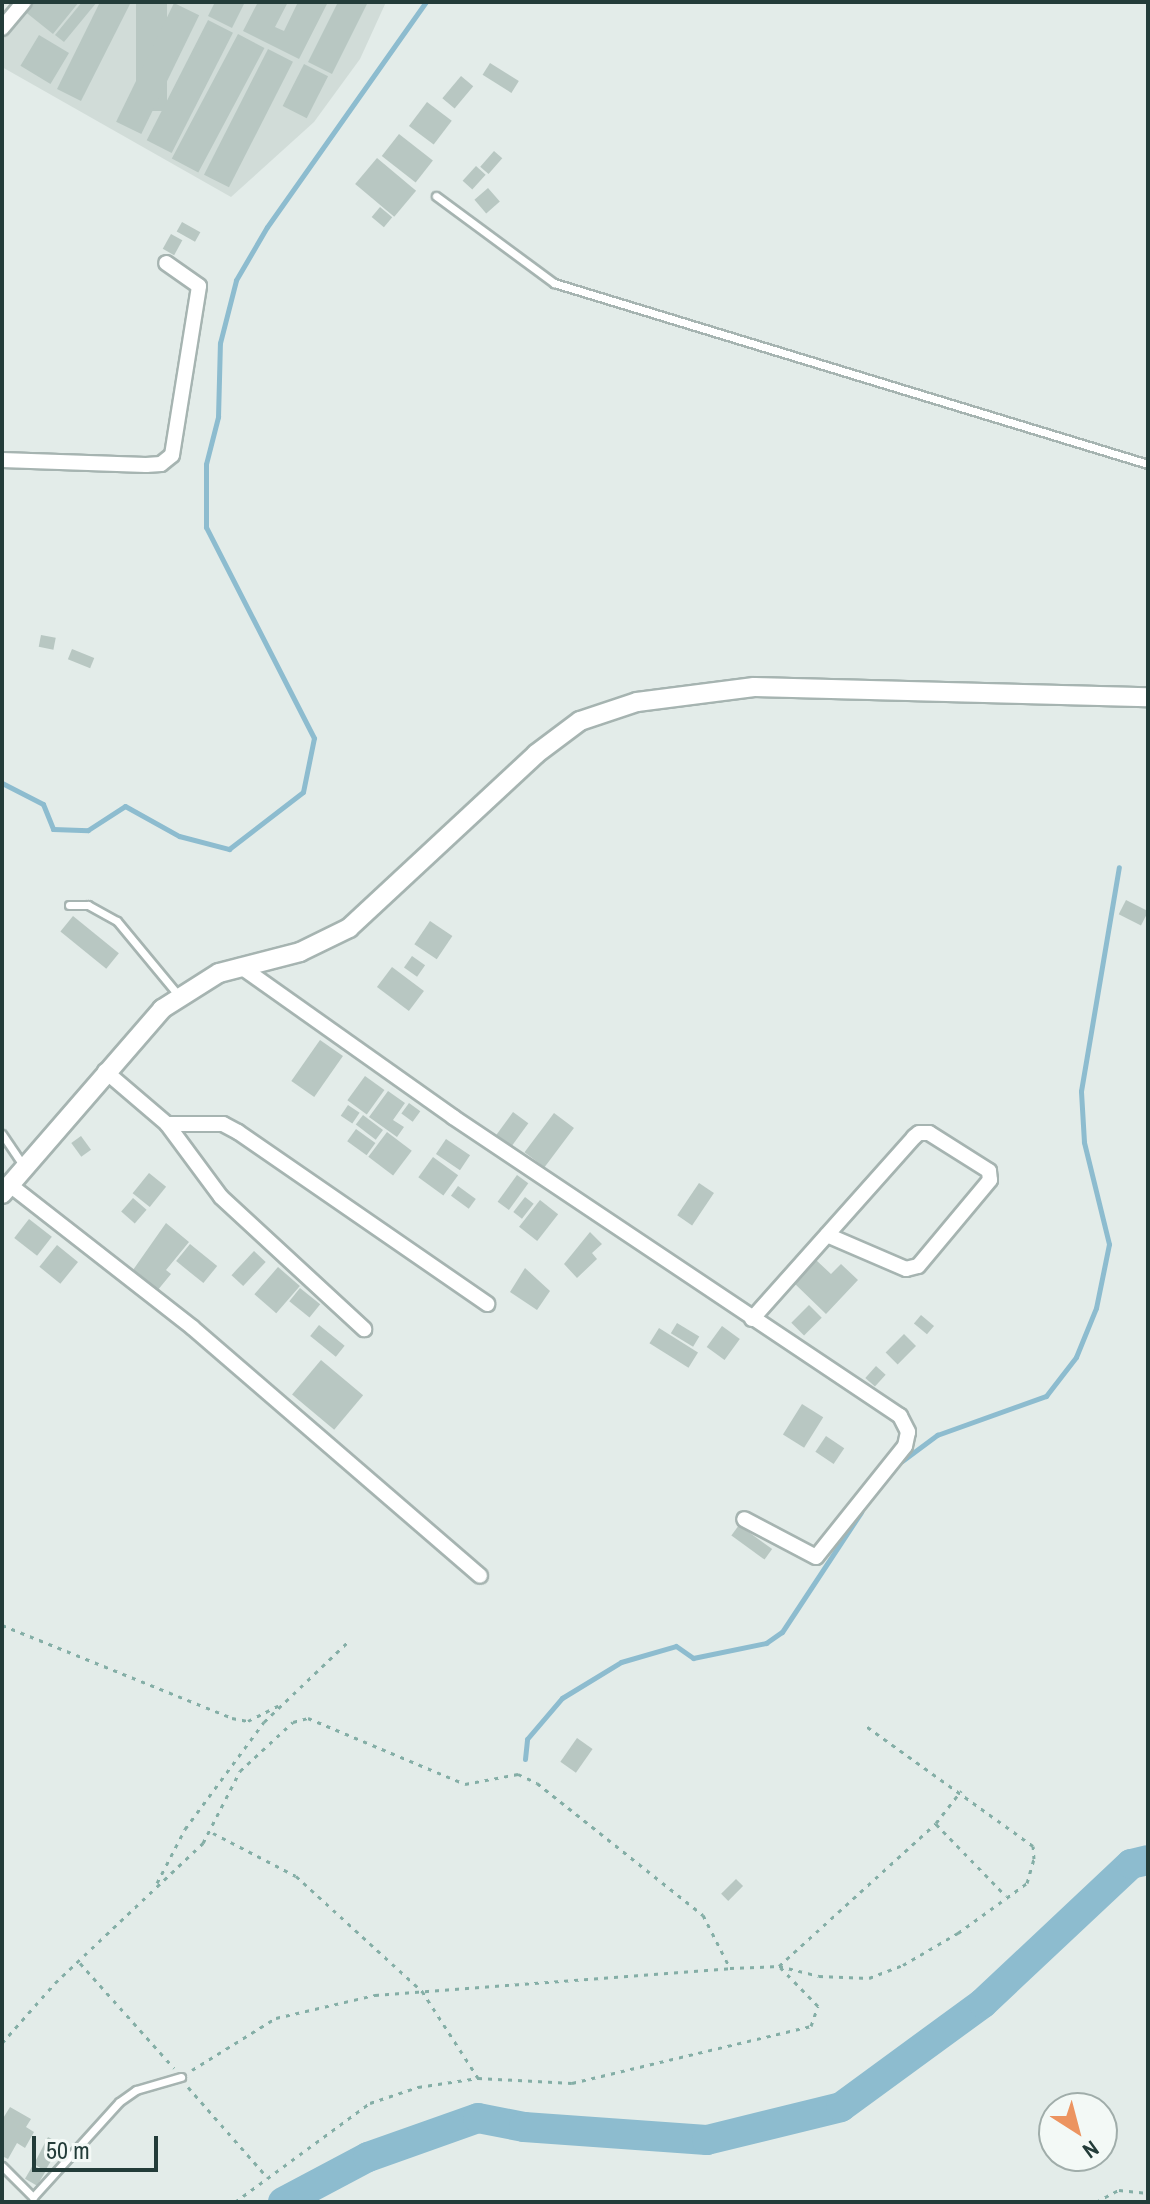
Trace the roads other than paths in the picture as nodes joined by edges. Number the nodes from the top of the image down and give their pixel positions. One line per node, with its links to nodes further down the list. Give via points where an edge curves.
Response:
1 (24, 2): 2 (street)
2 (2, 28)
3 (436, 196): 6 (lane, via 554,283)
4 (166, 263): 5 (street, via 199,286 172,455 161,464 146,465)
5 (2, 460)
6 (1148, 464)
7 (1148, 697): 9 (street, via 754,687 689,693 607,710 580,721 536,754 349,928 300,952)
8 (69, 905): 10 (lane, via 88,905 117,921)
9 (240, 966): 10 (street); 18 (street)
10 (179, 996): 11 (street)
11 (105, 1071): 12 (street); 14 (street)
12 (167, 1124): 17 (street, via 223,1124 238,1132); 19 (street, via 221,1197)
13 (2, 1134): 14 (lane)
14 (25, 1167): 15 (street)
15 (6, 1190): 21 (street, via 193,1328)
16 (827, 1235): 16 (street, via 919,1133 929,1133 989,1171 990,1180 918,1266 906,1269); 18 (street)
17 (487, 1304)
18 (752, 1319): 20 (street, via 900,1416 908,1432 905,1446 816,1557)
19 (364, 1329)
20 (744, 1519)
21 (480, 1576)
22 (181, 2077): 23 (lane, via 136,2090 119,2102 33,2197)
23 (2, 2166)

